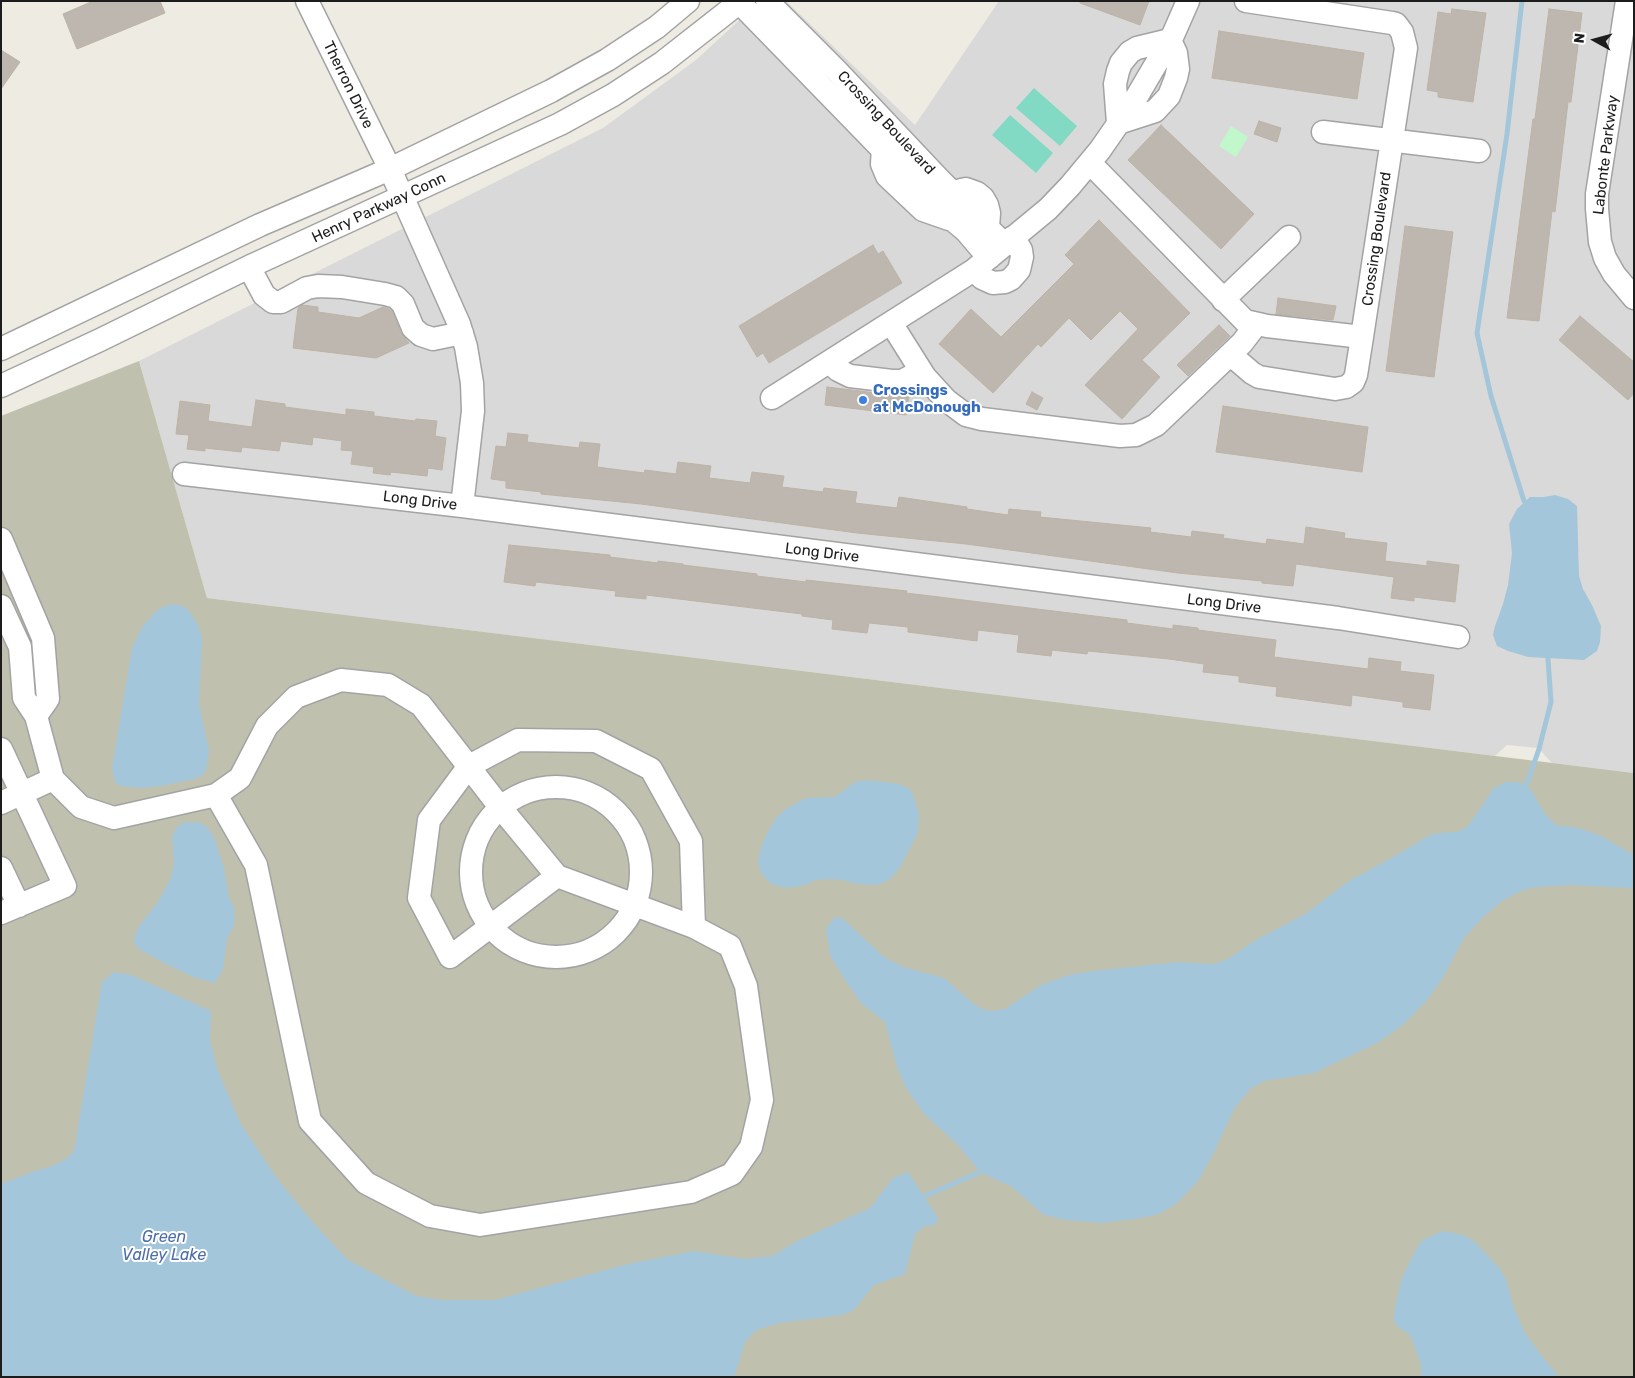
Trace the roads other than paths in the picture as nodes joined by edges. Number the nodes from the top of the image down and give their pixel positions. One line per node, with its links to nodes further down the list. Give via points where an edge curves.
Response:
1 (307, 1): 16 (street, Therron Drive)
2 (688, 1): 16 (street, Henry Parkway Conn, via 657,27 607,60 551,91)
3 (767, 1): 9 (street, Crossing Boulevard)
4 (1188, 1): 8 (street)
5 (1246, 1): 12 (street, Crossing Boulevard, via 1396,24 1404,36 1406,48)
6 (1627, 1): 23 (street, Labonte Parkway, via 1597,209 1605,258)
7 (739, 2): 9 (street, Crossing Boulevard); 18 (street, Henry Parkway Conn, via 662,63 613,95 560,124)
8 (1170, 40): 10 (street, via 1137,48 1121,63 1115,84); 10 (street, via 1178,69 1169,96 1155,111)
9 (829, 78): 13 (street, Crossing Boulevard)
10 (1118, 123): 15 (street)
11 (1323, 132): 12 (street)
12 (1391, 140): 14 (street); 28 (street, Crossing Boulevard)
13 (889, 142): 17 (street, Crossing Boulevard); 17 (street, Crossing Boulevard, via 882,164 884,171)
14 (1479, 151)
15 (1090, 163): 21 (street, via 1048,209); 24 (street)
16 (390, 169): 18 (street, Therron Drive); 29 (street, Henry Parkway Conn, via 260,225)
17 (916, 181): 19 (street, Crossing Boulevard); 19 (street, Crossing Boulevard, via 923,210)
18 (402, 198): 22 (street, Henry Parkway Conn); 27 (street, Therron Drive)
19 (950, 208): 21 (street, Crossing Boulevard, via 966,231); 21 (street, via 961,190 977,193 989,213 988,228)
20 (1289, 236): 24 (street)
21 (995, 252): 25 (street)
22 (249, 267): 27 (street, via 264,295 273,302 281,302 307,288 318,286 385,294 396,297 403,304 413,328 421,335 432,340); 33 (street, Henry Parkway Conn)
23 (1634, 298)
24 (1223, 300): 26 (street, via 1245,321)
25 (891, 323): 31 (street); 32 (street)
26 (1254, 324): 28 (street); 30 (street, via 1247,338)
27 (462, 333): 36 (street, Therron Drive, via 472,383 473,411)
28 (1362, 338): 30 (street, Crossing Boulevard, via 1353,382 1340,388 1259,377)
29 (1, 349)
30 (1231, 355): 32 (street, via 1156,425 1130,436 966,415 946,400)
31 (829, 362): 32 (street, via 850,376 892,381 902,381); 34 (street)
32 (921, 371)
33 (1, 386)
34 (772, 398)
35 (184, 474): 36 (street, Long Drive)
36 (462, 506): 40 (street, Long Drive, via 1338,618)
37 (1, 539): 38 (street)
38 (27, 598): 39 (street); 41 (street, via 43,638 48,699)
39 (2, 608): 41 (street, via 20,647 24,698)
40 (1458, 637)
41 (36, 716): 44 (street)
42 (1, 749): 45 (street)
43 (469, 766): 46 (street, via 421,705 388,685 341,680 296,697 267,726 240,778); 48 (street); 53 (street, via 429,820 419,898 450,957); 54 (street, via 518,740 538,740 596,741 651,769 691,841)
44 (53, 779): 45 (street); 46 (street, via 81,807 114,818)
45 (21, 793): 47 (street); 52 (street, via 65,886)
46 (216, 795): 54 (street, via 256,864 310,1121 366,1183 430,1216 480,1225 692,1192 732,1174 751,1147 762,1100 746,986 730,946)
47 (1, 802)
48 (500, 807): 50 (street); 51 (street, via 513,798 541,788 570,787 598,797 620,814 635,836 642,863); 53 (street, via 490,817 476,843 471,872 476,902)
49 (1, 868): 52 (street)
50 (557, 876): 51 (street); 53 (street)
51 (635, 906): 53 (street, via 613,937 590,952 563,958 536,956 511,945); 54 (street)
52 (10, 909)
53 (490, 927)
54 (694, 927)

